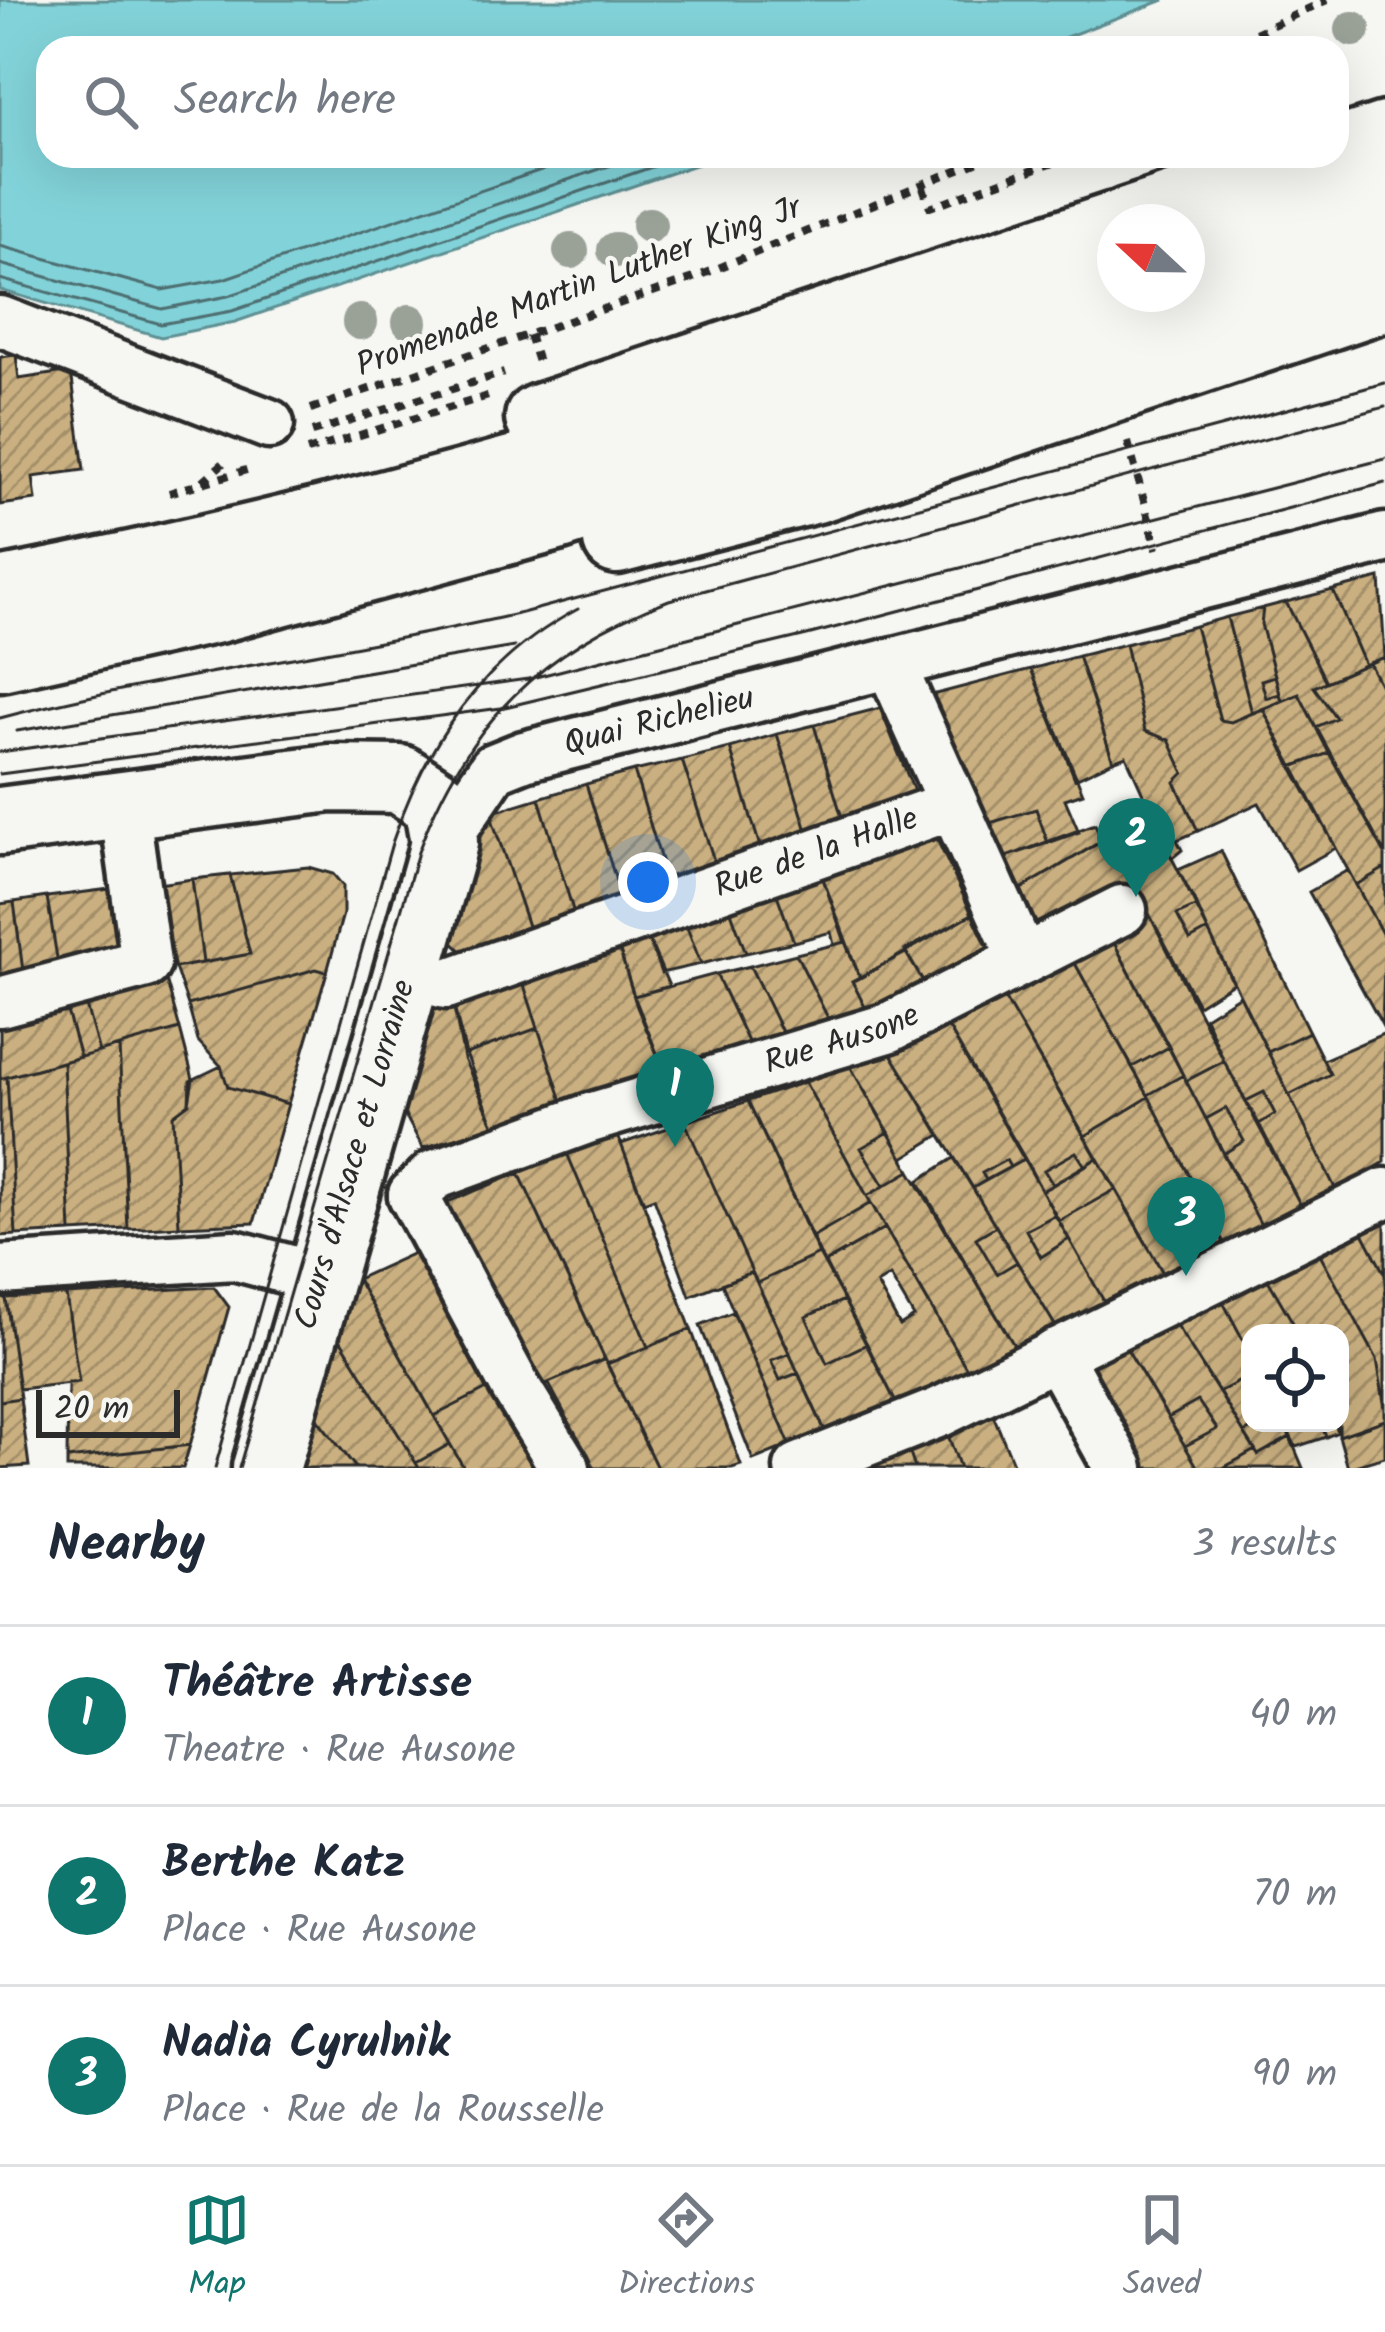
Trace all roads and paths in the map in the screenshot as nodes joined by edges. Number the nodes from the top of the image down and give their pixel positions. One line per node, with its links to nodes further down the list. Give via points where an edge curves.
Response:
1 (1327, 0): 2 (path)
2 (1249, 36)
3 (1385, 136): 4 (main road)
4 (1349, 148)
5 (965, 168): 10 (path, Promenade Martin Luther King Jr)
6 (1040, 168): 8 (path)
7 (1289, 168): 12 (main road)
8 (1004, 182): 10 (path, via 930,208); 11 (path)
9 (1385, 186): 15 (main road)
10 (923, 187): 19 (path, Promenade Martin Luther King Jr)
11 (1011, 201)
12 (1181, 204)
13 (1097, 232): 26 (main road, via 530,421)
14 (1385, 243): 26 (main road, via 557,517)
15 (1205, 248)
16 (1097, 285): 26 (main road)
17 (1385, 297): 26 (main road, via 816,489 638,537)
18 (0, 321): 21 (street)
19 (529, 335): 20 (path); 21 (path, Promenade Martin Luther King Jr)
20 (538, 363)
21 (269, 424): 23 (path, Promenade Martin Luther King Jr)
22 (1126, 436): 25 (path)
23 (197, 485)
24 (1385, 538): 29 (street, Quai Richelieu)
25 (1159, 557)
26 (209, 581): 27 (main road); 28 (main road)
27 (0, 592)
28 (0, 657)
29 (890, 663): 31 (street); 33 (street, Quai Richelieu, via 494,768)
30 (124, 805): 32 (main road); 33 (main road, via 330,778 400,778 436,803); 37 (street, via 146,963)
31 (953, 805): 35 (street); 36 (street, Rue de la Halle, via 446,984)
32 (0, 821)
33 (444, 842): 36 (main road, Cours d'Alsace et Lorraine)
34 (1122, 910): 35 (street, Rue Ausone)
35 (1023, 960): 40 (street, Rue Ausone, via 888,1028 590,1118 434,1175)
36 (408, 974): 38 (main road, Cours d'Alsace et Lorraine)
37 (0, 1002)
38 (350, 1176): 40 (street); 42 (main road, Cours d'Alsace et Lorraine)
39 (1385, 1192): 43 (street)
40 (413, 1195): 45 (street)
41 (0, 1270): 42 (street, via 234,1255)
42 (320, 1279): 44 (main road, Cours d'Alsace et Lorraine)
43 (1056, 1354): 46 (street); 47 (street)
44 (266, 1468)
45 (565, 1468)
46 (799, 1468)
47 (1119, 1468)

